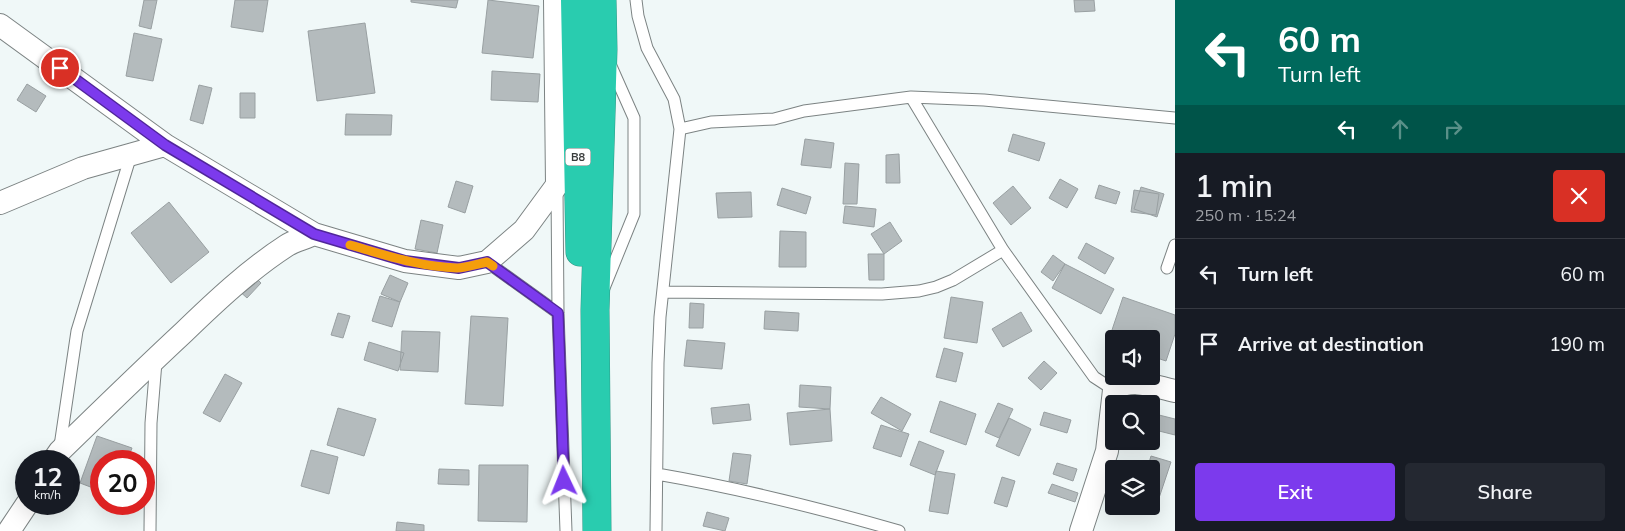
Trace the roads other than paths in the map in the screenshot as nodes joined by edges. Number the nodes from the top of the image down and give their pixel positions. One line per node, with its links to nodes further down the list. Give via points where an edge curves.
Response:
1 (555, 0): 12 (street)
2 (575, 0): 20 (highway, B8, via 580,275)
3 (602, 0): 6 (highway, B8)
4 (636, 0): 9 (lane, via 647,48 674,99)
5 (0, 25): 10 (street)
6 (603, 49): 20 (highway, B8); 20 (lane, via 634,118 634,214)
7 (911, 98): 8 (lane, via 984,100); 9 (lane, via 804,111 774,119 711,122); 16 (lane)
8 (1175, 118)
9 (680, 129): 19 (lane)
10 (165, 145): 11 (street); 14 (street)
11 (131, 155): 13 (street, via 83,168); 25 (lane, via 77,331)
12 (557, 185): 17 (street, via 524,230); 21 (lane)
13 (0, 204)
14 (314, 234): 17 (street, via 405,261 459,268); 22 (street, via 290,243 260,265)
15 (1175, 245): 18 (lane)
16 (1003, 250): 19 (lane, via 953,280 919,291 882,294); 23 (lane, via 1094,377)
17 (487, 262): 21 (lane)
18 (1167, 268)
19 (663, 292): 27 (lane)
20 (596, 310): 32 (highway, B8)
21 (558, 313): 31 (lane)
22 (156, 357): 26 (street); 30 (lane, via 150,423)
23 (1114, 390): 24 (street, via 1121,383 1139,383); 35 (street, via 1107,451)
24 (1175, 391)
25 (58, 450)
26 (63, 450)
27 (656, 474): 33 (lane); 34 (lane, via 822,509)
28 (20, 515): 29 (street)
29 (10, 531)
30 (150, 531)
31 (566, 531)
32 (597, 531)
33 (656, 531)
34 (899, 531)
35 (1081, 531)

